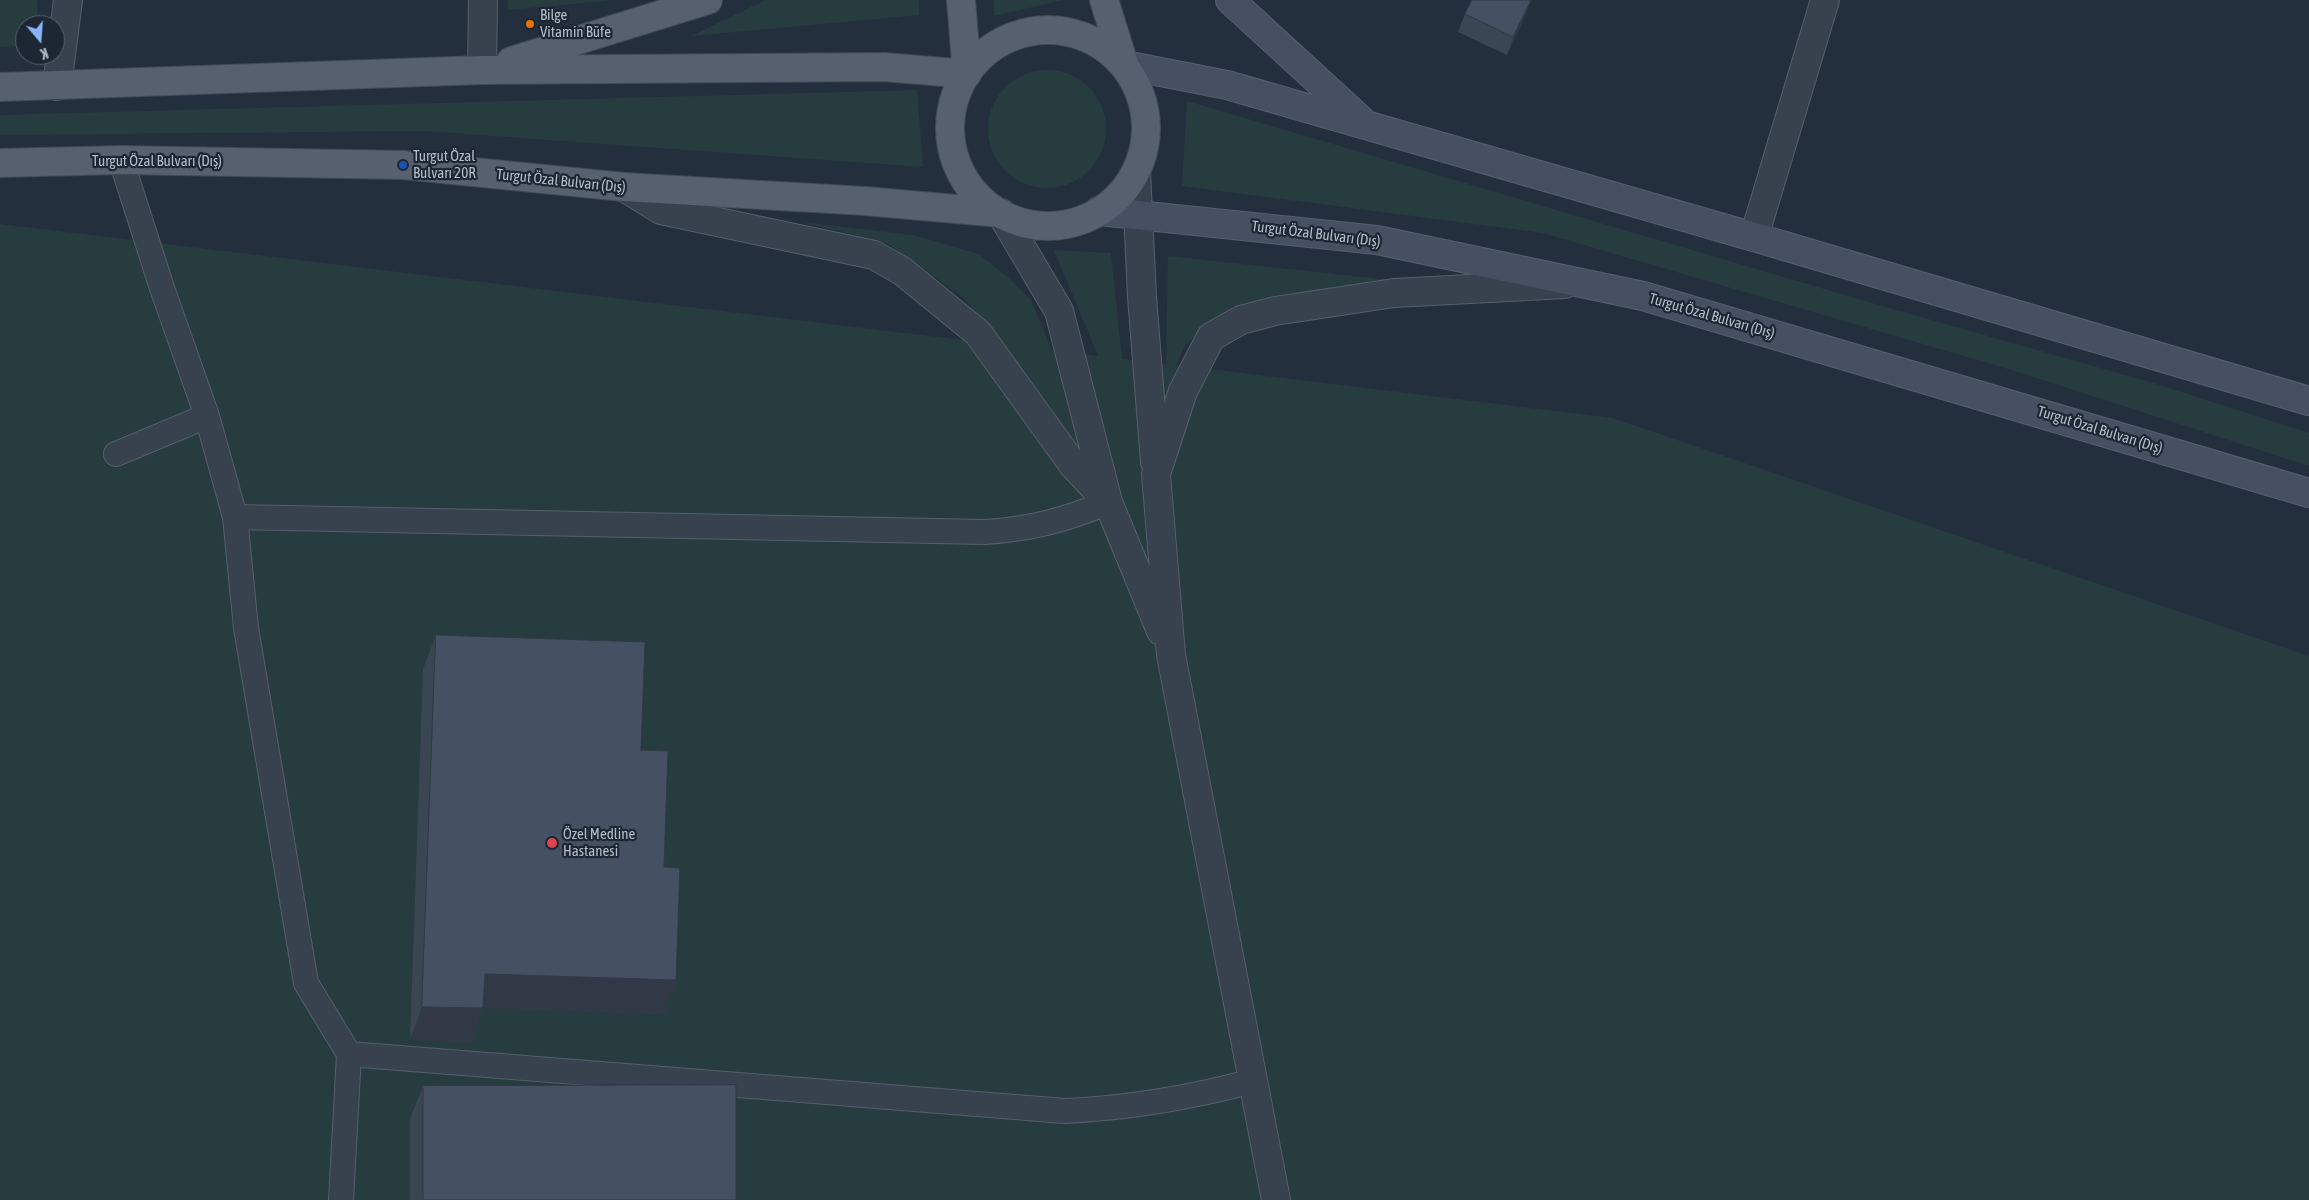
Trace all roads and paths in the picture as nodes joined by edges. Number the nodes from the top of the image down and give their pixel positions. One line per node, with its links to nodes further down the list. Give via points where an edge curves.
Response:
1 (68, 0): 11 (street)
2 (483, 0): 9 (street)
3 (708, 0): 9 (main road)
4 (961, 0): 10 (main road)
5 (1104, 0): 8 (main road)
6 (1230, 0): 13 (main road)
7 (1826, 0): 21 (street)
8 (1125, 65): 10 (main road, via 1102,45 1073,32 1042,29 1009,38 980,56); 13 (main road, via 1220,84); 16 (main road, via 1141,92 1147,123 1143,154)
9 (482, 70): 10 (main road, via 884,67); 11 (main road)
10 (967, 74): 19 (main road, via 960,84 950,116 952,150 965,181 988,206)
11 (57, 86): 12 (main road)
12 (0, 87)
13 (1367, 126): 21 (main road)
14 (121, 160): 15 (main road, Turgut Özal Bulvarı (Dış)); 17 (main road, Turgut Özal Bulvarı (Dış), via 403,165); 24 (lane)
15 (0, 163)
16 (1136, 172): 18 (main road, via 1110,205); 20 (street)
17 (624, 188): 19 (main road, Turgut Özal Bulvarı (Dış), via 865,200); 28 (street, via 661,210 874,255 902,270 978,333 1074,466)
18 (1099, 211): 19 (main road, via 1082,220 1051,226 1018,222); 20 (main road, Turgut Özal Bulvarı (Dış))
19 (1001, 213): 28 (street, via 1060,312)
20 (1138, 214): 22 (main road, Turgut Özal Bulvarı (Dış), via 1377,240); 26 (street)
21 (1754, 237): 23 (main road)
22 (1583, 283): 26 (street, via 1394,293 1275,311 1240,320 1211,337 1184,391); 27 (main road, Turgut Özal Bulvarı (Dış), via 1643,296)
23 (2309, 401)
24 (207, 416): 25 (lane); 29 (lane)
25 (116, 454)
26 (1156, 474): 30 (street)
27 (2309, 493)
28 (1108, 502): 29 (lane, via 1039,526 985,532); 30 (street)
29 (235, 516): 31 (lane, via 246,628 306,983)
30 (1171, 655): 32 (street)
31 (349, 1054): 32 (lane, via 1065,1111 1150,1105); 33 (lane)
32 (1253, 1081): 34 (street)
33 (341, 1200)
34 (1276, 1200)

